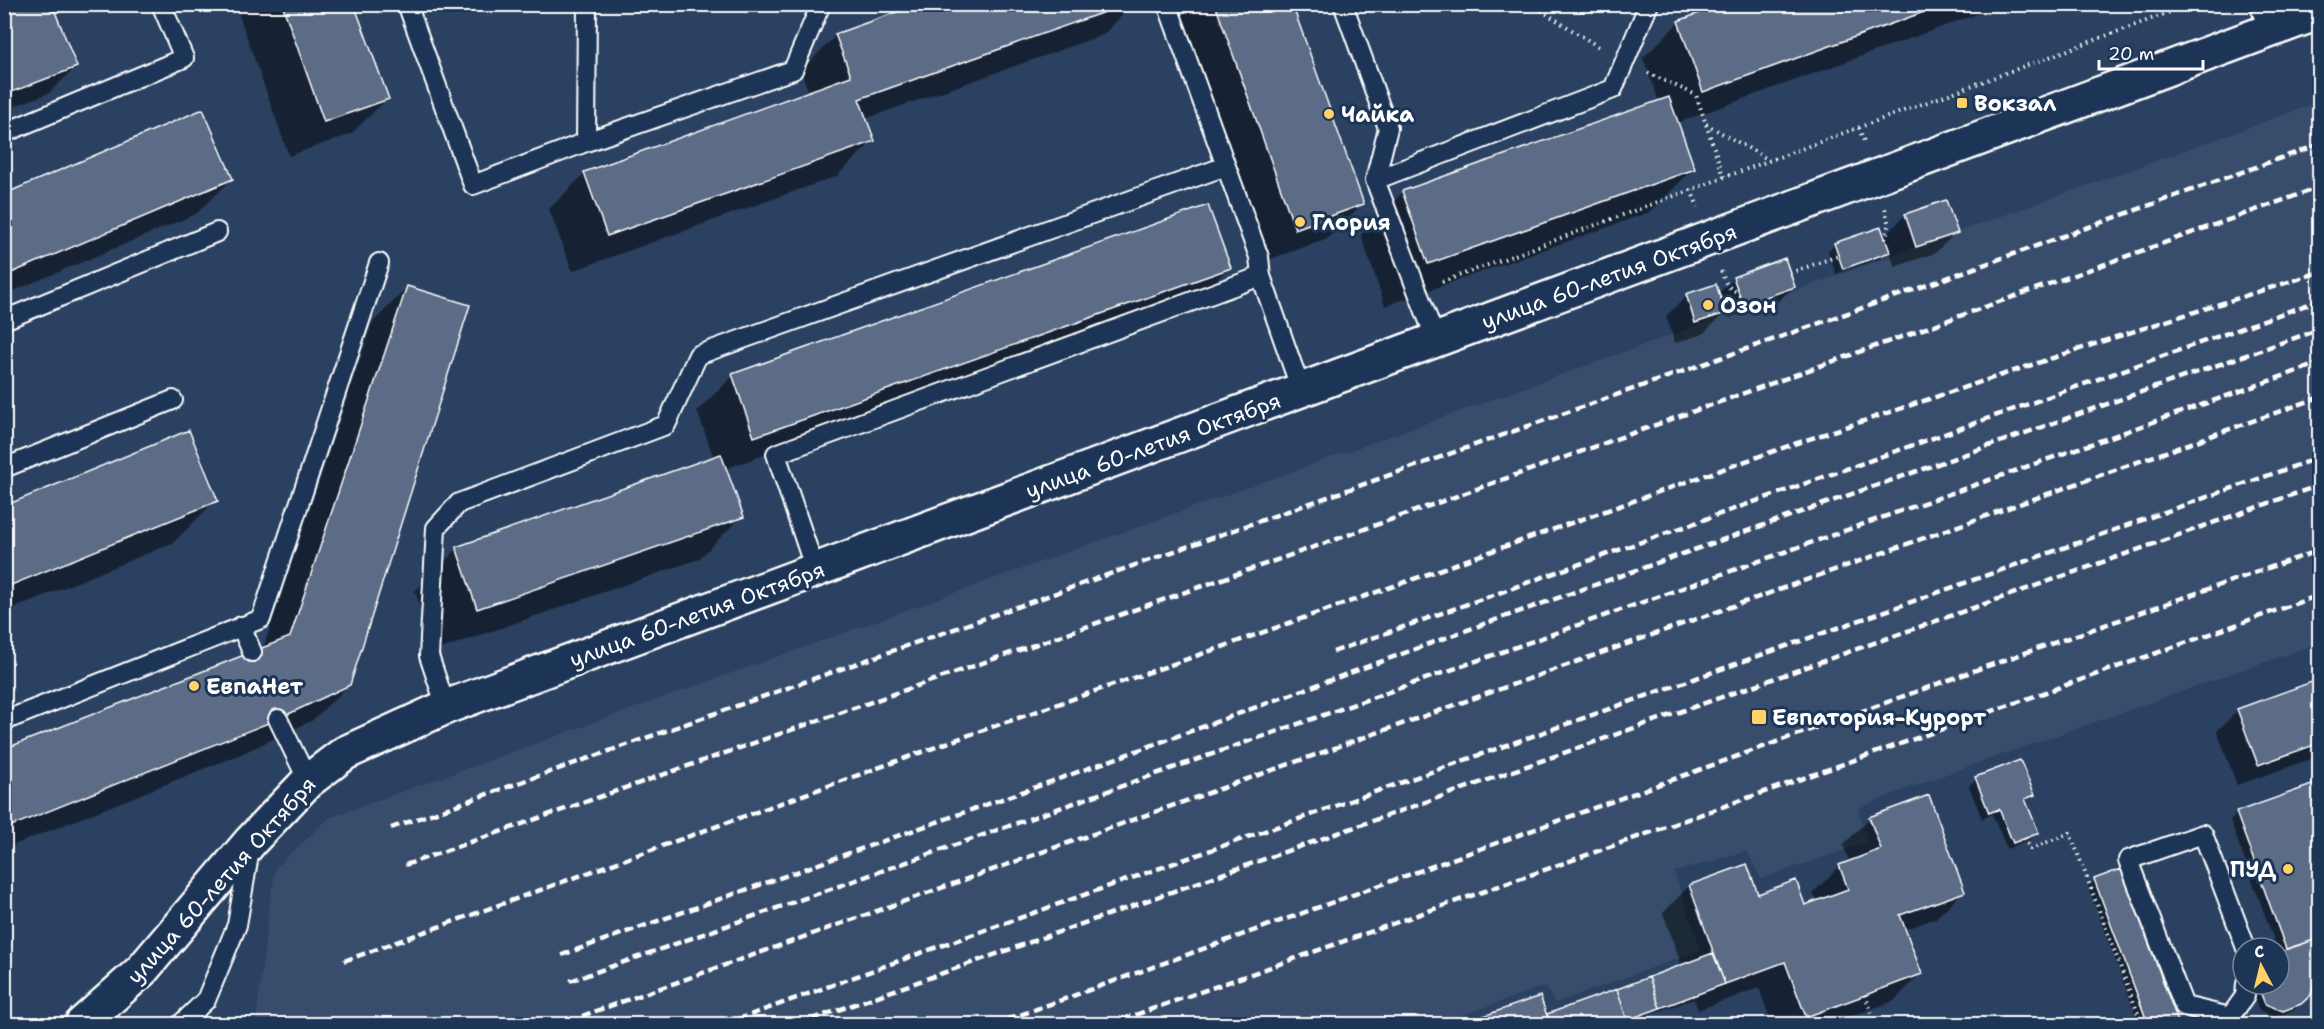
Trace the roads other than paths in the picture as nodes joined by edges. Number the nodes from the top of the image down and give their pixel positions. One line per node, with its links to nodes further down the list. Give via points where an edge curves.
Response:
1 (161, 4): 10 (lane, via 184,58)
2 (407, 4): 11 (lane, via 473,185)
3 (588, 4): 11 (lane)
4 (821, 4): 11 (lane, via 794,70)
5 (1167, 4): 12 (lane)
6 (1343, 4): 13 (lane, via 1388,128)
7 (1649, 4): 13 (lane, via 1613,89)
8 (2319, 12): 9 (street, улица 60-летия Октября)
9 (2264, 18): 18 (street, улица 60-летия Октября)
10 (4, 134)
11 (586, 142)
12 (1226, 166): 16 (lane, via 1259,257); 25 (lane, via 698,355 666,425 459,503 436,528 429,656)
13 (1375, 180): 18 (lane)
14 (217, 232): 17 (lane)
15 (379, 262): 23 (lane, via 261,619)
16 (1261, 276): 19 (lane); 22 (lane, via 776,454)
17 (4, 320)
18 (1436, 340): 19 (street, улица 60-летия Октября)
19 (1301, 390): 22 (street, улица 60-летия Октября)
20 (172, 400): 21 (lane)
21 (4, 468)
22 (815, 570): 25 (street, улица 60-летия Октября)
23 (241, 626): 24 (lane); 27 (lane)
24 (252, 652)
25 (446, 707): 28 (street, улица 60-летия Октября, via 345,753)
26 (278, 719): 28 (lane)
27 (4, 721)
28 (308, 781): 29 (street, улица 60-летия Октября)
29 (251, 841): 33 (street, улица 60-летия Октября, via 142,970); 34 (lane, via 237,925 206,1000)
30 (2241, 936): 32 (lane, via 2203,834 2128,860 2184,1006)
31 (2245, 996): 32 (lane)
32 (2231, 1021)
33 (82, 1024)
34 (181, 1024)

